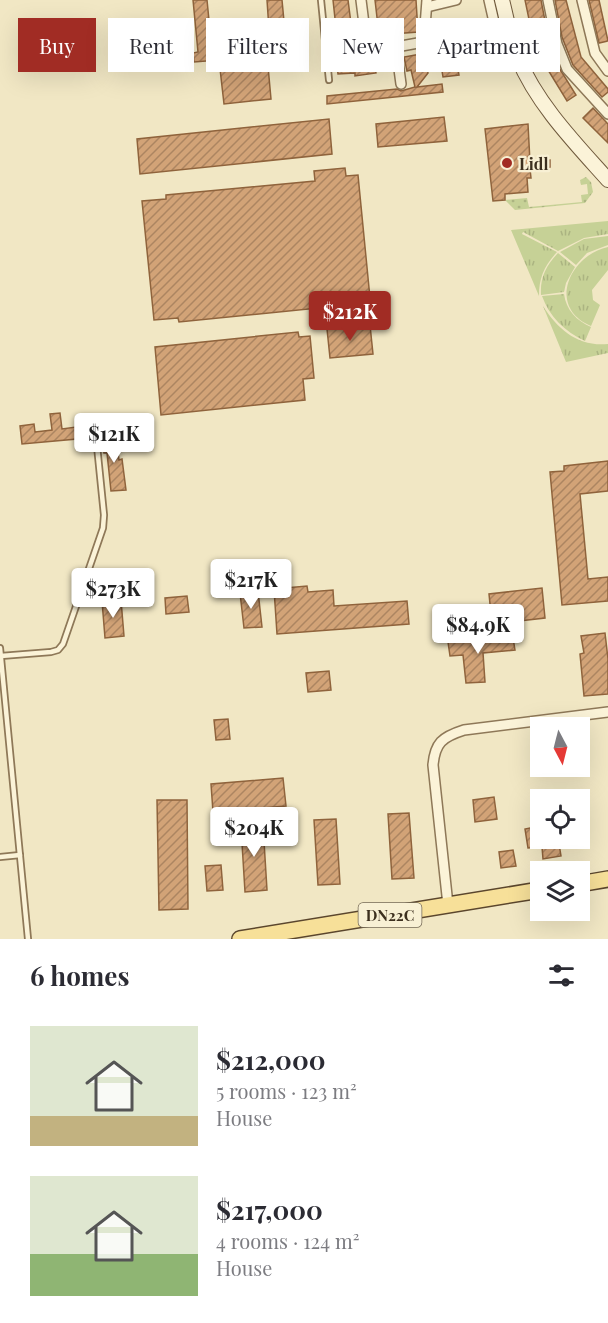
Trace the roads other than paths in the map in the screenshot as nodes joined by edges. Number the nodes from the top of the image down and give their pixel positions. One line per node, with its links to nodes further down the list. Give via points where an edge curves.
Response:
1 (321, 0): 15 (lane)
2 (361, 0): 9 (street)
3 (456, 0): 8 (street)
4 (489, 0): 10 (street)
5 (502, 0): 18 (main road, via 516,55 531,84)
6 (548, 0): 17 (street, via 557,44 567,69)
7 (582, 0): 12 (street, via 592,44)
8 (427, 3): 11 (street, via 424,39)
9 (363, 18)
10 (493, 18)
11 (404, 45)
12 (604, 62): 13 (street)
13 (608, 71)
14 (399, 72): 16 (street)
15 (329, 80)
16 (401, 84)
17 (608, 114)
18 (608, 180)
19 (96, 435): 21 (lane, via 103,528 63,644 51,652)
20 (0, 648): 21 (lane)
21 (1, 656): 23 (lane)
22 (608, 712): 28 (street, via 464,730 443,739 434,751 433,765)
23 (20, 855): 24 (lane); 29 (lane)
24 (0, 857)
25 (608, 879): 26 (main road)
26 (590, 882)
27 (530, 892): 28 (main road, DN22C)
28 (448, 905): 30 (main road, DN22C)
29 (28, 939)
30 (240, 939)

